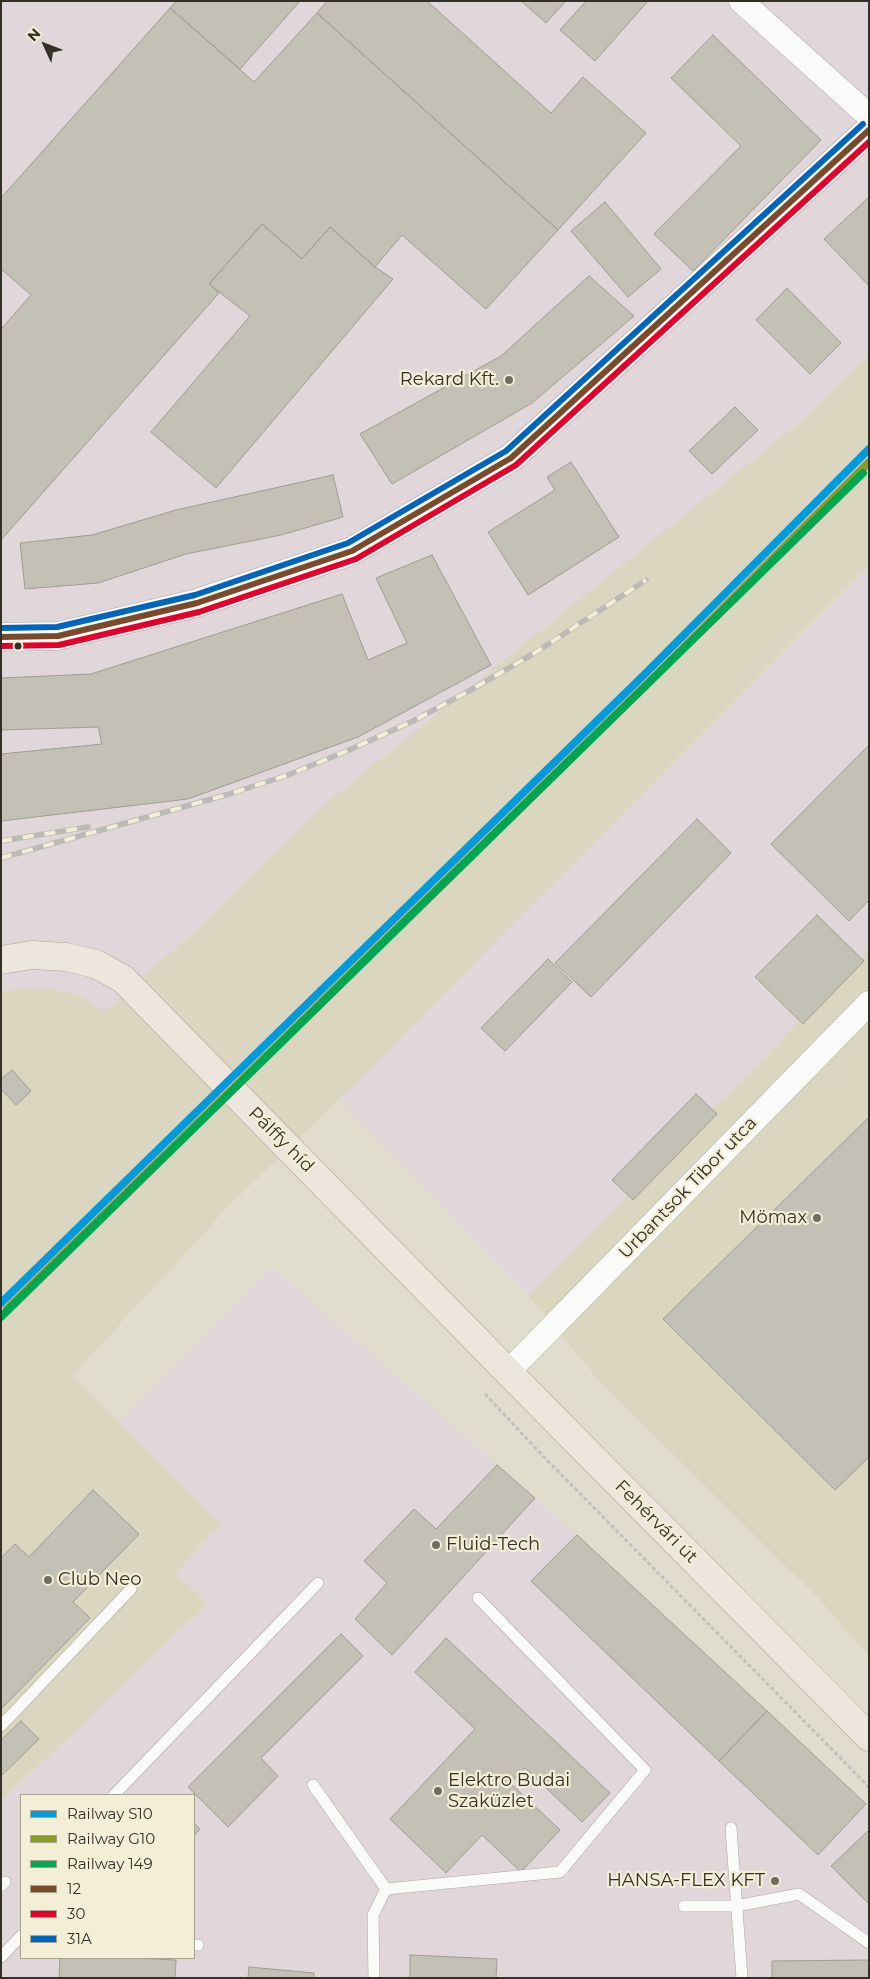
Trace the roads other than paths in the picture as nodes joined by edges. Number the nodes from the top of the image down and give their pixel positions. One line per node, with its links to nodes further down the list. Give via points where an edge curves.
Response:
1 (741, 1): 2 (street)
2 (869, 116)
3 (869, 130): 4 (street, via 511,458 352,551 197,603 58,636)
4 (1, 637)
5 (1, 960): 7 (main road, Pálffy híd, via 32,955 66,957 96,964 123,979)
6 (869, 1003): 8 (street, Urbantsok Tibor utca)
7 (444, 1305): 8 (main road, Fehérvári út)
8 (508, 1372): 13 (main road, Fehérvári út)
9 (318, 1583): 15 (lane)
10 (131, 1589): 12 (lane)
11 (478, 1598): 17 (lane, via 645,1770 560,1872)
12 (1, 1726)
13 (869, 1737)
14 (313, 1785): 17 (lane)
15 (115, 1794)
16 (731, 1828): 19 (lane)
17 (386, 1889): 23 (lane, via 373,1914)
18 (684, 1906): 19 (lane)
19 (736, 1906): 21 (lane, via 799,1894); 24 (lane)
20 (20, 1937): 22 (lane)
21 (869, 1943)
22 (1, 1957)
23 (374, 1978)
24 (742, 1978)

